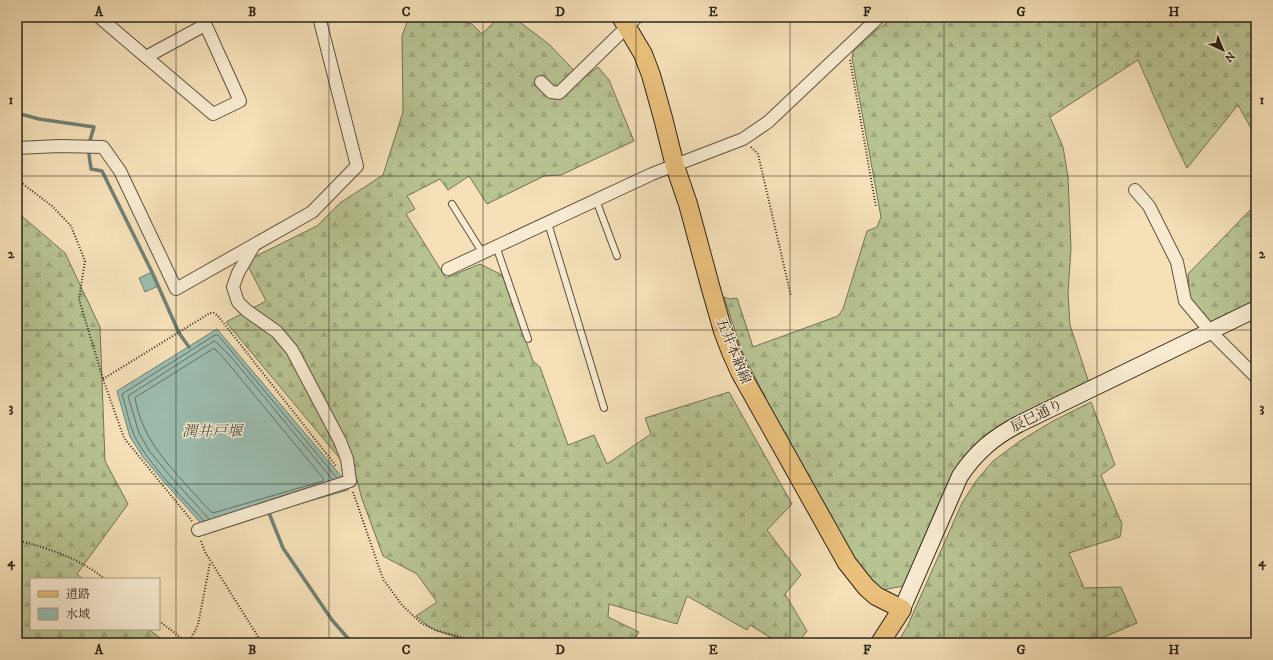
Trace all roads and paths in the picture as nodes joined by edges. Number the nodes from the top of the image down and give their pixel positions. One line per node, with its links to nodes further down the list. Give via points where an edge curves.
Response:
1 (99, 17): 7 (street)
2 (319, 17): 18 (street, via 357,166 312,212)
3 (879, 17): 6 (street)
4 (628, 20): 8 (street, via 559,93 551,92); 11 (main road, 五井本納線, via 651,75)
5 (204, 21): 7 (street); 7 (street, via 240,101 213,114)
6 (848, 47): 9 (street, via 768,122); 16 (path)
7 (146, 57)
8 (541, 82)
9 (743, 139): 11 (street); 23 (path, via 758,154)
10 (17, 148): 18 (street, via 103,147 120,171 176,289)
11 (675, 166): 14 (street); 36 (main road, 五井本納線, via 723,331 740,372 846,563 876,596)
12 (17, 182): 28 (path, via 52,206 71,226 85,261 79,300)
13 (1135, 190): 25 (street, via 1149,206 1177,262 1185,301)
14 (596, 200): 17 (street); 21 (lane)
15 (452, 204): 20 (lane)
16 (876, 206)
17 (548, 223): 19 (street); 29 (lane)
18 (253, 246): 31 (street, via 233,286 238,302 277,332 292,350 340,441 347,459)
19 (496, 246): 20 (street); 26 (lane)
20 (482, 252): 22 (street)
21 (617, 256)
22 (448, 269)
23 (791, 296)
24 (1256, 309): 25 (street, 辰巳通り)
25 (1210, 330): 27 (street); 36 (street, 辰巳通り, via 1003,432 978,452 960,476)
26 (528, 339)
27 (1256, 377)
28 (103, 379): 30 (path, via 214,313); 32 (path, via 124,438)
29 (604, 408)
30 (338, 468)
31 (350, 481): 32 (street); 40 (path, via 383,579 402,605 421,623 435,630)
32 (198, 530): 34 (path, via 204,552)
33 (17, 540): 35 (path, via 56,551 92,569)
34 (211, 562): 38 (path, via 198,625); 39 (path)
35 (104, 578)
36 (902, 609): 41 (main road)
37 (160, 622): 38 (path)
38 (188, 643)
39 (262, 643)
40 (482, 643)
41 (880, 643)

